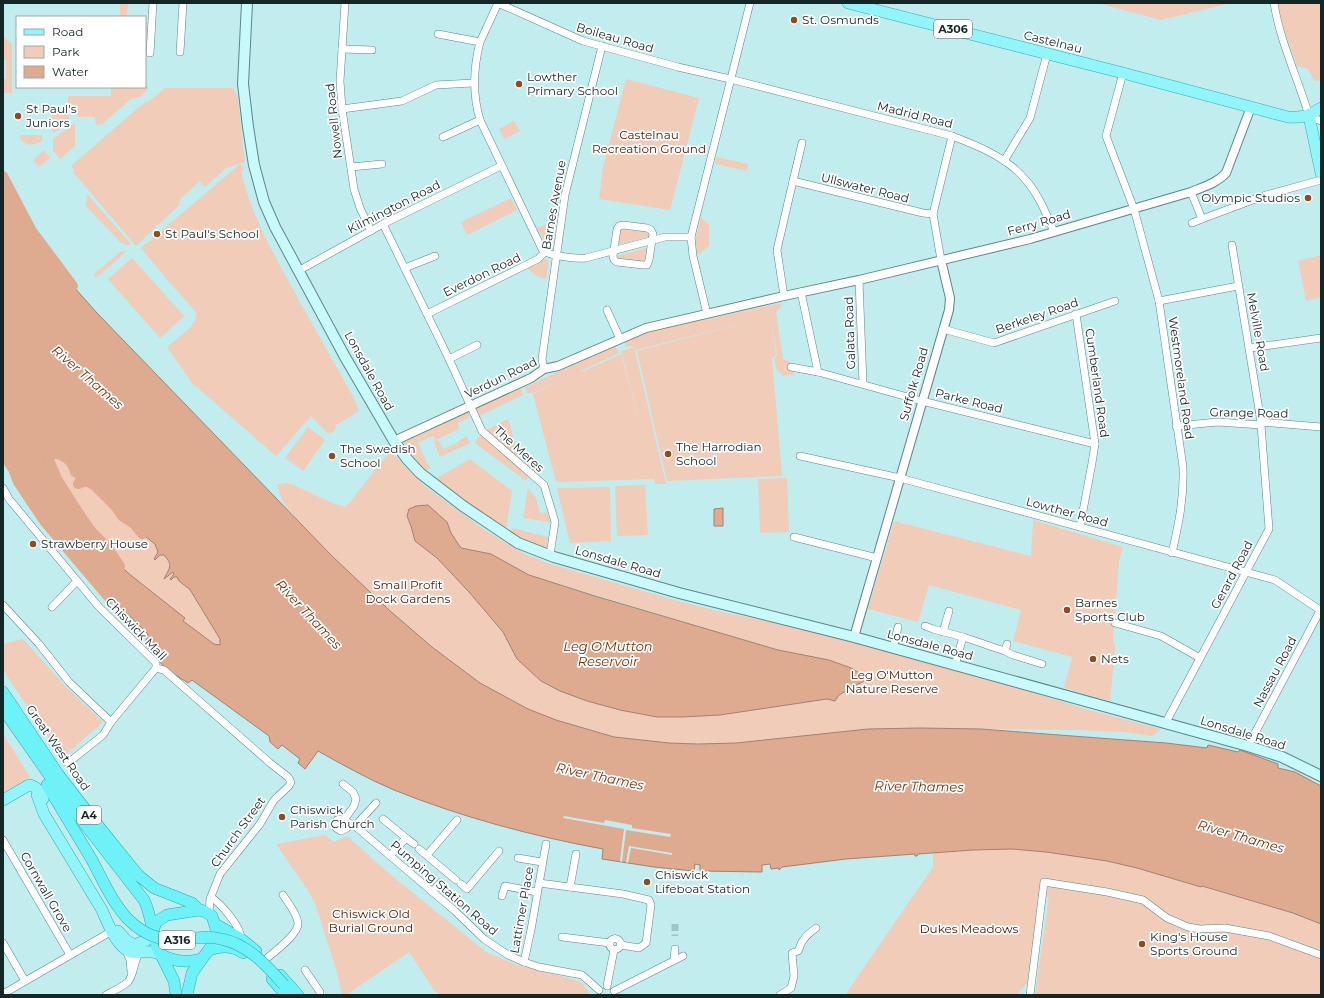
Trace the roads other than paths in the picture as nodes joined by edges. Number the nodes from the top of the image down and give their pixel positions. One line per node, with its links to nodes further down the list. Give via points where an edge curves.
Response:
1 (153, 3): 15 (street)
2 (183, 3): 14 (street)
3 (247, 3): 53 (main road, Lonsdale Road, via 243,84 254,165 264,202)
4 (345, 3): 12 (street, Nowell Road)
5 (498, 3): 10 (street); 11 (street, Boileau Road, via 578,39)
6 (750, 3): 18 (street)
7 (848, 3): 16 (main road, Castelnau / A306)
8 (1274, 3): 23 (street, via 1280,34)
9 (438, 34): 10 (street)
10 (480, 42): 19 (street)
11 (602, 46): 18 (street, Boileau Road); 49 (street, Barnes Avenue, via 564,195)
12 (342, 49): 13 (street); 22 (street, Nowell Road)
13 (372, 50)
14 (180, 52)
15 (150, 53)
16 (1047, 54): 17 (main road, Castelnau / A306); 29 (street, via 1030,118)
17 (1123, 72): 20 (main road, Castelnau / A306); 37 (street, Westmoreland Road, via 1106,136)
18 (730, 79): 26 (street, Madrid Road); 44 (street)
19 (473, 83): 22 (street, via 436,85 402,101); 24 (street)
20 (1251, 107): 23 (main road, A306, via 1288,117); 36 (street, Ferry Road, via 1226,173 1222,178)
21 (1321, 108): 23 (main road)
22 (342, 109): 32 (street, Nowell Road)
23 (1309, 116): 25 (street); 33 (main road)
24 (480, 120): 27 (street); 31 (street)
25 (1321, 121)
26 (952, 136): 29 (street, Madrid Road, via 978,146); 38 (street, Suffolk Road)
27 (443, 137)
28 (802, 144): 35 (street)
29 (1004, 161): 43 (street, Madrid Road, via 1024,177 1042,205)
30 (382, 164): 32 (street, Nowell Road)
31 (500, 166): 41 (street, Kilmington Road); 48 (street)
32 (351, 167): 42 (street, Nowell Road, via 355,194)
33 (1321, 173)
34 (1321, 180): 39 (street, via 1266,195)
35 (793, 181): 38 (street, Ullswater Road); 57 (street, via 777,250)
36 (1191, 192): 37 (street, Ferry Road); 39 (street)
37 (1134, 209): 43 (street, Ferry Road); 59 (street, Westmoreland Road)
38 (932, 214): 51 (street, Suffolk Road)
39 (1202, 219): 40 (street)
40 (1192, 223)
41 (383, 224): 42 (street, Kilmington Road); 52 (street, The Meres)
42 (371, 231): 53 (street, Kilmington Road)
43 (1054, 232): 51 (street, Ferry Road)
44 (690, 237): 45 (street); 62 (street)
45 (652, 240): 47 (street); 47 (street, via 647,265 617,262 614,260); 47 (street, via 653,234 647,228 619,226)
46 (1232, 245): 55 (street, Melville Road)
47 (614, 251): 49 (street, via 581,258)
48 (545, 252): 49 (street); 61 (street, Everdon Road, via 538,259)
49 (555, 254): 71 (street, Barnes Avenue, via 542,359)
50 (435, 256): 52 (street)
51 (941, 260): 54 (street, Ferry Road); 64 (street, Suffolk Road, via 950,302)
52 (405, 268): 61 (street, The Meres)
53 (298, 270): 79 (main road, Lonsdale Road)
54 (859, 280): 56 (street, Ferry Road); 73 (street, Galata Road)
55 (1238, 286): 59 (street); 68 (street, Melville Road)
56 (801, 292): 57 (street, Ferry Road); 72 (street)
57 (784, 296): 62 (street, Verdun Road)
58 (1115, 300): 63 (street, Berkeley Road)
59 (1159, 301): 77 (street, Westmoreland Road)
60 (607, 310): 66 (street)
61 (427, 314): 69 (street, The Meres)
62 (707, 314): 66 (street, Verdun Road, via 646,328)
63 (1076, 314): 64 (street, Berkeley Road, via 994,343); 80 (street, Cumberland Road)
64 (943, 330): 74 (street, Suffolk Road)
65 (1321, 338): 68 (street)
66 (620, 339): 71 (street, Verdun Road)
67 (477, 345): 69 (street)
68 (1250, 348): 76 (street, Melville Road)
69 (450, 359): 75 (street, The Meres)
70 (791, 366): 72 (street, Parke Road)
71 (544, 370): 75 (street, Verdun Road)
72 (818, 372): 73 (street, Parke Road)
73 (863, 384): 74 (street, Parke Road)
74 (922, 400): 80 (street, Parke Road); 82 (street, Suffolk Road)
75 (472, 405): 79 (street, Verdun Road); 87 (street, The Meres, via 482,431 544,485 555,522)
76 (1261, 423): 77 (street, Grange Road, via 1218,422); 78 (street, Grange Road); 89 (street, Gerard Road, via 1269,528)
77 (1176, 426): 86 (street, Westmoreland Road, via 1184,488)
78 (1321, 428)
79 (394, 441): 87 (main road, Lonsdale Road, via 420,473 463,506 518,543)
80 (1095, 444): 84 (street, Cumberland Road)
81 (800, 456): 82 (street, Lowther Road)
82 (900, 478): 84 (street, Lowther Road); 88 (street, Suffolk Road)
83 (3, 488): 90 (street, Chiswick Mall, via 9,499)
84 (1080, 527): 86 (street, Lowther Road)
85 (794, 537): 88 (street)
86 (1172, 553): 89 (street, Lowther Road)
87 (550, 555): 99 (main road, Lonsdale Road, via 679,593)
88 (877, 558): 99 (street, Suffolk Road)
89 (1246, 572): 93 (street, Lowther Road, via 1275,580); 102 (street, Gerard Road)
90 (77, 581): 91 (street); 105 (street, Chiswick Mall, via 99,607 156,663)
91 (52, 607)
92 (4, 609): 109 (street, via 39,644 69,682)
93 (1321, 609): 111 (street, Nassau Road)
94 (949, 611): 98 (street)
95 (1115, 622): 102 (street, via 1161,636)
96 (926, 626): 98 (street)
97 (898, 627): 101 (street)
98 (943, 632): 100 (street)
99 (854, 637): 101 (main road, Lonsdale Road)
100 (963, 637): 103 (street, via 987,646 1006,648 1013,655); 104 (street)
101 (893, 648): 104 (main road, Lonsdale Road)
102 (1200, 658): 110 (street, Gerard Road)
103 (1042, 664)
104 (955, 665): 110 (main road, Lonsdale Road)
105 (156, 668): 109 (street); 114 (street, Chiswick Mall, via 164,670)
106 (3, 692): 142 (highway, Great West Road / A4, via 58,774 95,816 144,880 160,891 192,903)
107 (3, 709): 146 (highway, Great West Road / A4, via 70,805 140,894 147,906)
108 (3, 714): 119 (highway, A4)
109 (111, 722): 112 (street, via 103,735)
110 (1165, 724): 111 (main road, Lonsdale Road)
111 (1248, 746): 113 (main road, Lonsdale Road, via 1282,757)
112 (68, 763)
113 (1321, 776)
114 (291, 782): 140 (street, Church Street, via 274,800 260,824 220,874)
115 (343, 784): 121 (street, via 356,799)
116 (40, 797): 117 (main road, A316, via 28,792 15,793); 119 (main road, A316); 141 (main road, A316, via 44,814)
117 (3, 800)
118 (376, 804): 123 (street)
119 (64, 814): 169 (highway, A316, bridge, via 121,912 129,921 152,935 167,939 207,937 230,941 257,958)
120 (383, 819): 124 (street)
121 (344, 820): 123 (street, Pumping Station Road); 123 (street, via 337,820 336,828 341,831)
122 (456, 820): 129 (street)
123 (353, 825): 130 (street, Pumping Station Road)
124 (406, 838): 129 (street); 130 (street)
125 (3, 840): 157 (street, Cornwall Grove)
126 (546, 844): 132 (street, Lattimer Place)
127 (499, 851): 133 (street, via 467,889)
128 (576, 854): 135 (street)
129 (427, 855): 133 (street)
130 (390, 856): 136 (street, Pumping Station Road)
131 (518, 858): 132 (street, Lattimer Place)
132 (542, 862): 134 (street, Lattimer Place)
133 (447, 874): 136 (street)
134 (539, 883): 135 (street); 137 (street, Lattimer Place)
135 (570, 887): 151 (street, via 649,900 651,905 646,943 639,948)
136 (432, 892): 164 (street, Pumping Station Road, via 484,939)
137 (537, 892): 139 (street, via 504,886); 164 (street, Lattimer Place)
138 (283, 895): 162 (street, via 292,907 297,927 292,936)
139 (502, 896)
140 (210, 898): 142 (street, Church Street, via 202,905); 148 (street, via 220,905 237,926)
141 (102, 910): 145 (main road, A316); 146 (main road, A316, via 131,944 145,942)
142 (203, 911): 143 (highway); 146 (highway, via 167,915 156,922)
143 (215, 924): 148 (highway); 154 (highway, via 215,941)
144 (816, 928): 179 (street, via 806,936 798,951 792,953 794,976 791,988)
145 (112, 931): 153 (main road, A316); 157 (street)
146 (153, 932): 158 (highway, via 154,943)
147 (562, 937): 149 (street)
148 (241, 939): 162 (highway)
149 (610, 942): 151 (street, via 616,938); 155 (street)
150 (3, 943): 167 (street)
151 (621, 944): 155 (street)
152 (675, 949): 163 (street)
153 (126, 950): 156 (main road, A316); 166 (street)
154 (209, 950): 161 (highway); 169 (highway, A316, via 223,946 240,951)
155 (614, 950): 168 (street)
156 (140, 952): 158 (main road, A316, via 149,951); 166 (street)
157 (70, 955): 167 (street)
158 (160, 955): 161 (highway, via 184,961); 174 (highway, via 174,981)
159 (1321, 955): 180 (street, via 1269,936 1225,928 1188,927 1167,918 1143,900 1044,882)
160 (683, 956): 163 (street)
161 (201, 959): 175 (highway, via 192,973)
162 (266, 959): 177 (highway)
163 (674, 960): 171 (street)
164 (524, 962): 170 (street, Pumping Station Road, via 582,975)
165 (305, 970): 178 (street)
166 (132, 973): 173 (street, via 126,983)
167 (25, 981): 172 (street)
168 (607, 986): 170 (street); 171 (street)
169 (285, 990): 176 (highway, A316)
170 (598, 992)
171 (615, 993)
172 (3, 994)
173 (106, 995)
174 (176, 995)
175 (187, 995)
176 (292, 995)
177 (298, 995)
178 (320, 995)
179 (780, 995)
180 (1030, 995)

